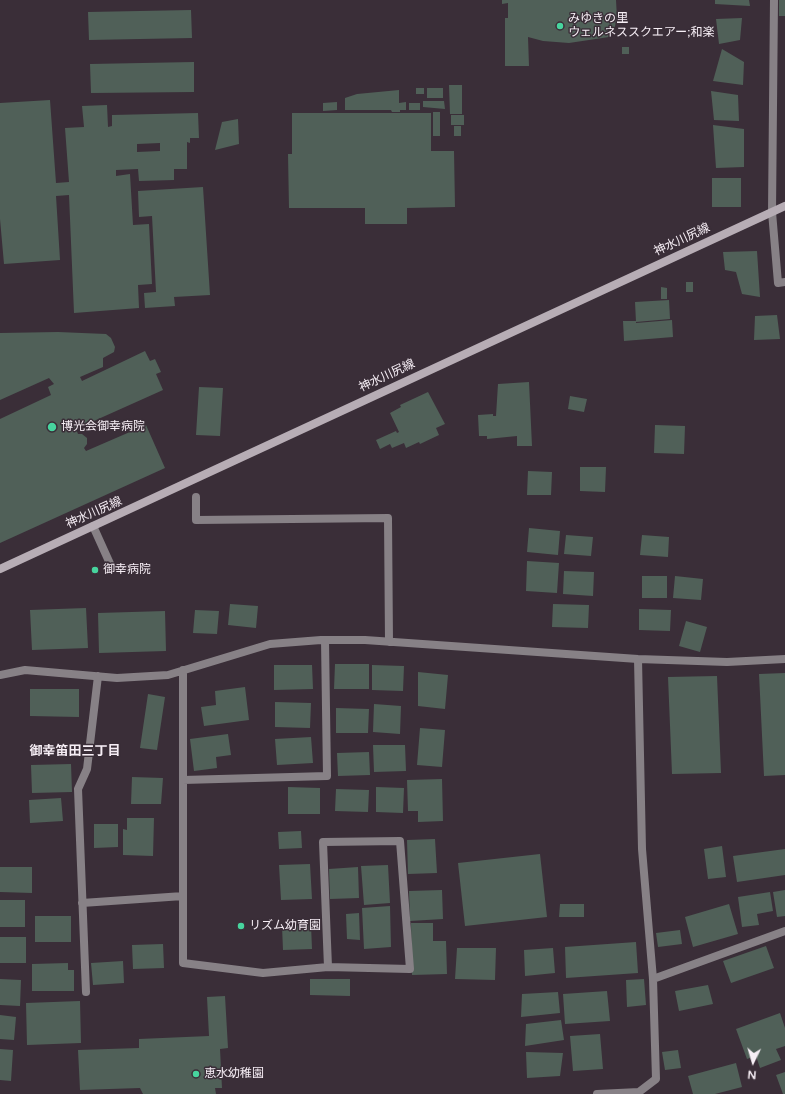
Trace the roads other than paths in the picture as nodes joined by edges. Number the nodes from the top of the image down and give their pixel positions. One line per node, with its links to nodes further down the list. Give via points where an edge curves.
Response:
1 (774, 0): 3 (street)
2 (785, 206): 3 (main road, 神水川尻線)
3 (772, 212): 4 (street, via 778,282); 6 (main road, 神水川尻線)
4 (785, 282)
5 (196, 497): 10 (street, via 196,520 388,518)
6 (93, 526): 7 (street); 8 (main road, 神水川尻線)
7 (112, 568)
8 (0, 569)
9 (325, 640): 10 (street); 13 (street, via 270,644); 16 (street, via 327,776)
10 (389, 642): 11 (street)
11 (638, 659): 12 (street, via 727,662); 21 (street, via 642,849)
12 (785, 659)
13 (183, 670): 15 (street, via 168,675 117,678); 16 (street)
14 (0, 675): 15 (street, via 25,670)
15 (98, 676): 18 (street, via 87,769 78,789)
16 (183, 780): 17 (street)
17 (183, 896): 18 (street); 20 (street, via 183,963 263,973)
18 (82, 903): 22 (street)
19 (785, 931): 21 (street)
20 (328, 967): 20 (street, via 410,969 400,841 323,842)
21 (653, 979): 23 (street, via 656,1079 639,1092)
22 (86, 992)
23 (597, 1094)

